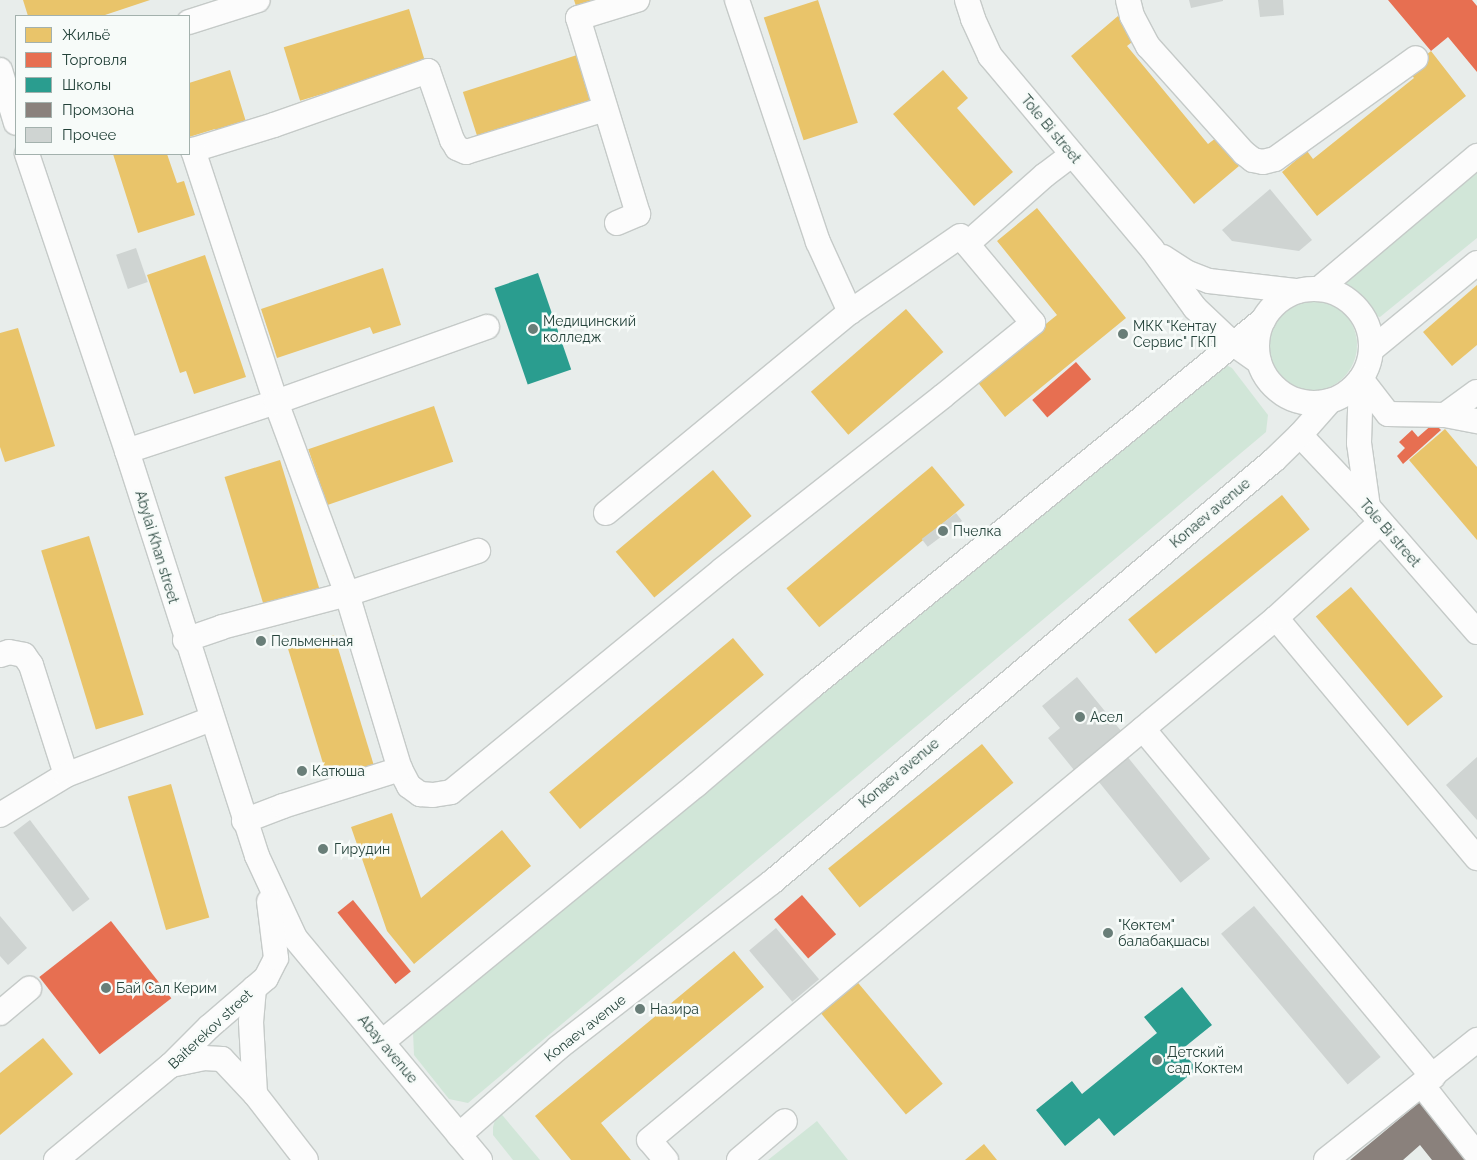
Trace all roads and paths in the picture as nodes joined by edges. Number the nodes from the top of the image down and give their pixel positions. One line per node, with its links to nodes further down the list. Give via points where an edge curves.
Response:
1 (258, 0): 6 (street)
2 (637, 0): 9 (street, via 578,18)
3 (737, 0): 19 (street, via 818,242)
4 (967, 0): 12 (street, Tole Bi street, via 990,56)
5 (1128, 0): 7 (street, via 1132,16 1148,46 1253,160 1275,160)
6 (190, 22)
7 (1416, 58)
8 (5, 79): 10 (street)
9 (605, 109): 14 (street, via 638,214); 28 (street, via 466,152 457,148 452,140 428,70 274,126 193,150)
10 (15, 119)
11 (27, 155): 32 (street, Abylai Khan street)
12 (1072, 155): 16 (street, Tole Bi street); 43 (street, via 967,244 1033,323 722,570 451,792 420,794 409,786)
13 (1477, 156): 18 (street, Konaev avenue)
14 (617, 223)
15 (960, 236): 19 (street)
16 (1152, 249): 18 (street, Tole Bi street, via 1188,273 1209,281); 22 (street, Tole Bi street, via 1195,308)
17 (1477, 262): 23 (street)
18 (1308, 290): 20 (street, Konaev avenue, via 1281,298); 23 (street, via 1334,292 1354,305 1364,318)
19 (850, 312): 33 (street)
20 (1263, 320): 22 (street, Konaev avenue); 24 (street, Konaev avenue, via 1256,348)
21 (487, 327): 28 (street)
22 (1232, 343): 24 (street, Tole Bi street); 54 (street, Konaev avenue)
23 (1371, 350): 25 (street)
24 (1259, 362): 27 (street, Konaev avenue, via 1270,382 1286,396 1300,402)
25 (1361, 379): 27 (street, Konaev avenue); 29 (street, via 1388,414); 34 (street, via 1359,443)
26 (1477, 392): 29 (street)
27 (1330, 401): 31 (street, Konaev avenue)
28 (276, 402): 32 (street); 36 (street)
29 (1445, 416): 30 (street)
30 (1477, 421)
31 (1300, 435): 34 (street, Tole Bi street); 59 (street, Konaev avenue, via 772,882 558,1048)
32 (126, 451): 39 (street, Abylai Khan street)
33 (606, 513)
34 (1375, 515): 37 (street); 38 (street, Tole Bi street)
35 (478, 551): 36 (street)
36 (347, 594): 39 (street); 43 (street)
37 (1276, 618): 42 (street); 48 (street)
38 (1477, 632)
39 (185, 640): 41 (street, Abylai Khan street)
40 (0, 655): 44 (street, via 10,652 24,655 31,665)
41 (211, 719): 44 (street); 46 (street, Abylai Khan street)
42 (1143, 729): 56 (street); 65 (street, via 649,1140)
43 (400, 769): 46 (street)
44 (66, 775): 45 (street)
45 (0, 815)
46 (244, 821): 47 (street, Abylai Khan street)
47 (257, 856): 49 (street, Abylai Khan street); 50 (street, Baiterekov street, via 271,909 276,958 266,978)
48 (1477, 858)
49 (294, 938): 54 (street, Abay avenue)
50 (254, 988): 55 (street, Baiterekov street); 57 (street, via 251,1022)
51 (29, 989): 52 (street)
52 (0, 1013)
53 (1477, 1040): 56 (street)
54 (382, 1042): 59 (street, Abay avenue)
55 (171, 1065): 57 (street, via 204,1058 222,1059); 62 (street, Baiterekov street)
56 (1428, 1081): 60 (street); 61 (street)
57 (255, 1094): 63 (street)
58 (785, 1120): 66 (street)
59 (459, 1135): 64 (street, Abay avenue)
60 (1477, 1155)
61 (1330, 1159)
62 (56, 1160)
63 (306, 1160)
64 (480, 1160)
65 (666, 1160)
66 (739, 1160)

